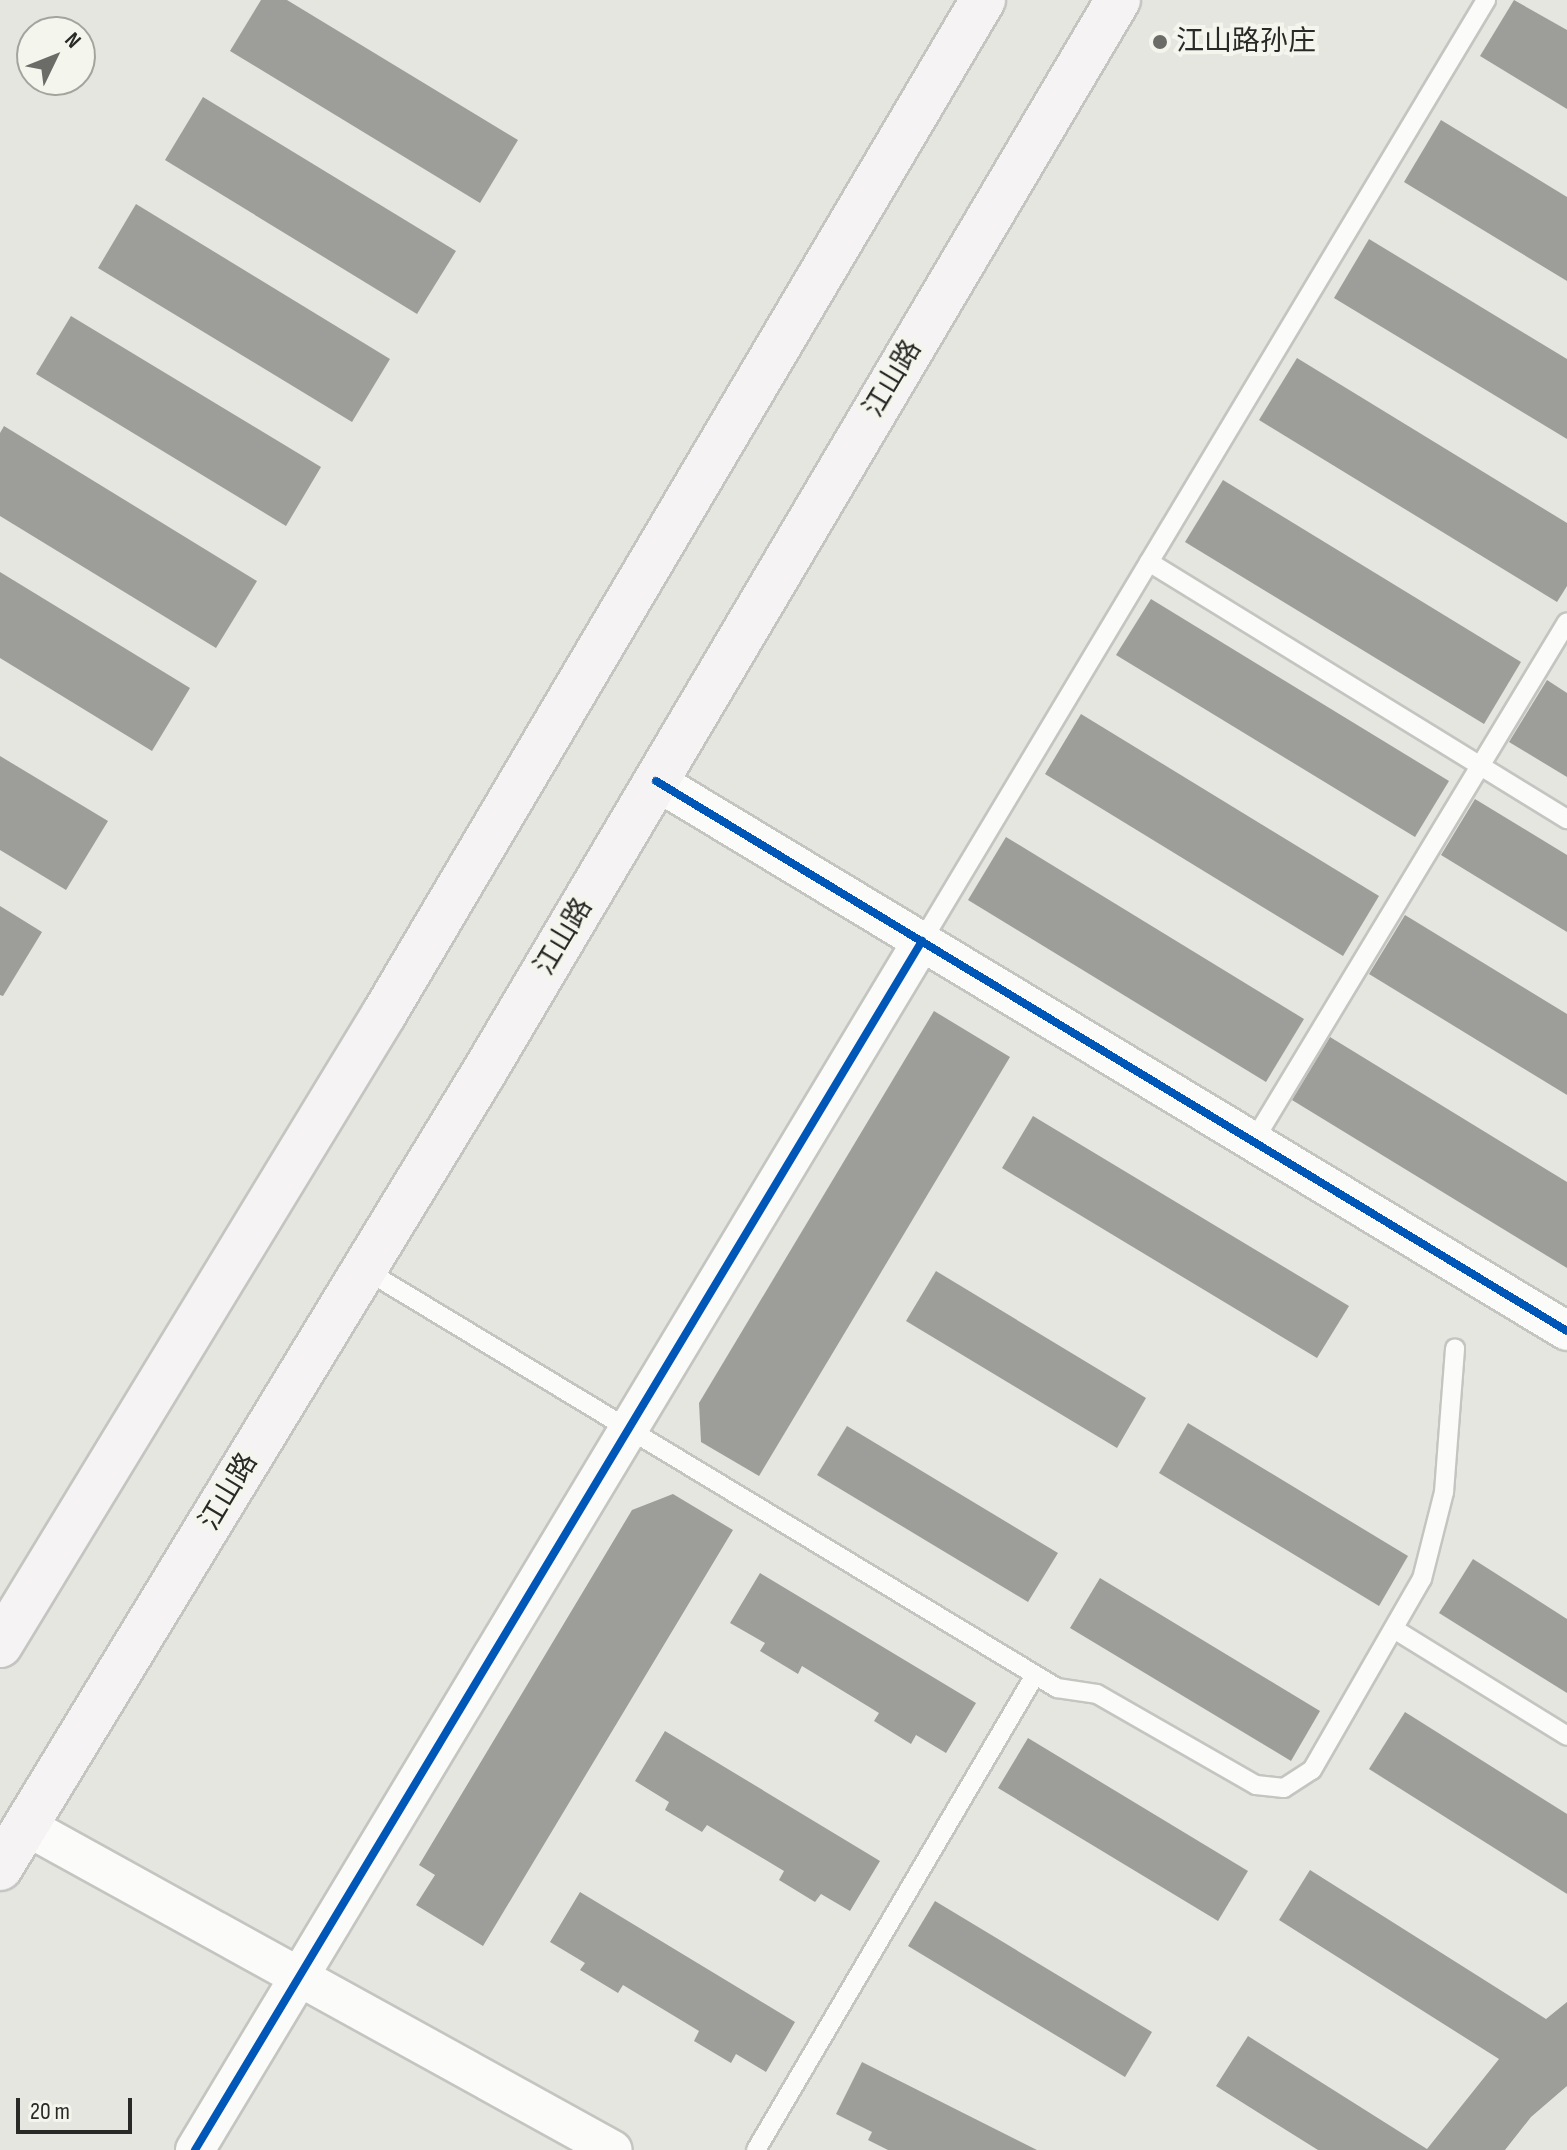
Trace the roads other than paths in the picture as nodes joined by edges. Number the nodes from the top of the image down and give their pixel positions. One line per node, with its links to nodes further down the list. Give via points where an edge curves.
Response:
1 (983, 0): 16 (main road, via 384,1014)
2 (1118, 0): 7 (main road, 江山路)
3 (1486, 0): 4 (lane)
4 (1149, 562): 6 (lane); 9 (lane)
5 (1567, 622): 6 (lane)
6 (1480, 766): 8 (lane); 10 (lane)
7 (656, 781): 9 (street); 11 (main road, 江山路)
8 (1567, 819)
9 (922, 941): 10 (street); 14 (street)
10 (1253, 1142): 12 (street)
11 (364, 1269): 14 (lane); 19 (main road, 江山路)
12 (1567, 1331)
13 (1455, 1348): 15 (lane, via 1444,1492 1422,1579)
14 (630, 1429): 17 (lane); 21 (street)
15 (1394, 1629): 17 (lane, via 1312,1770 1284,1788 1256,1785 1097,1694 1057,1688); 18 (lane)
16 (0, 1645)
17 (1035, 1675): 24 (lane)
18 (1567, 1736)
19 (26, 1826): 20 (main road, 江山路); 21 (street)
20 (0, 1868)
21 (300, 1979): 22 (street); 23 (street)
22 (195, 2150)
23 (613, 2150)
24 (756, 2150)

